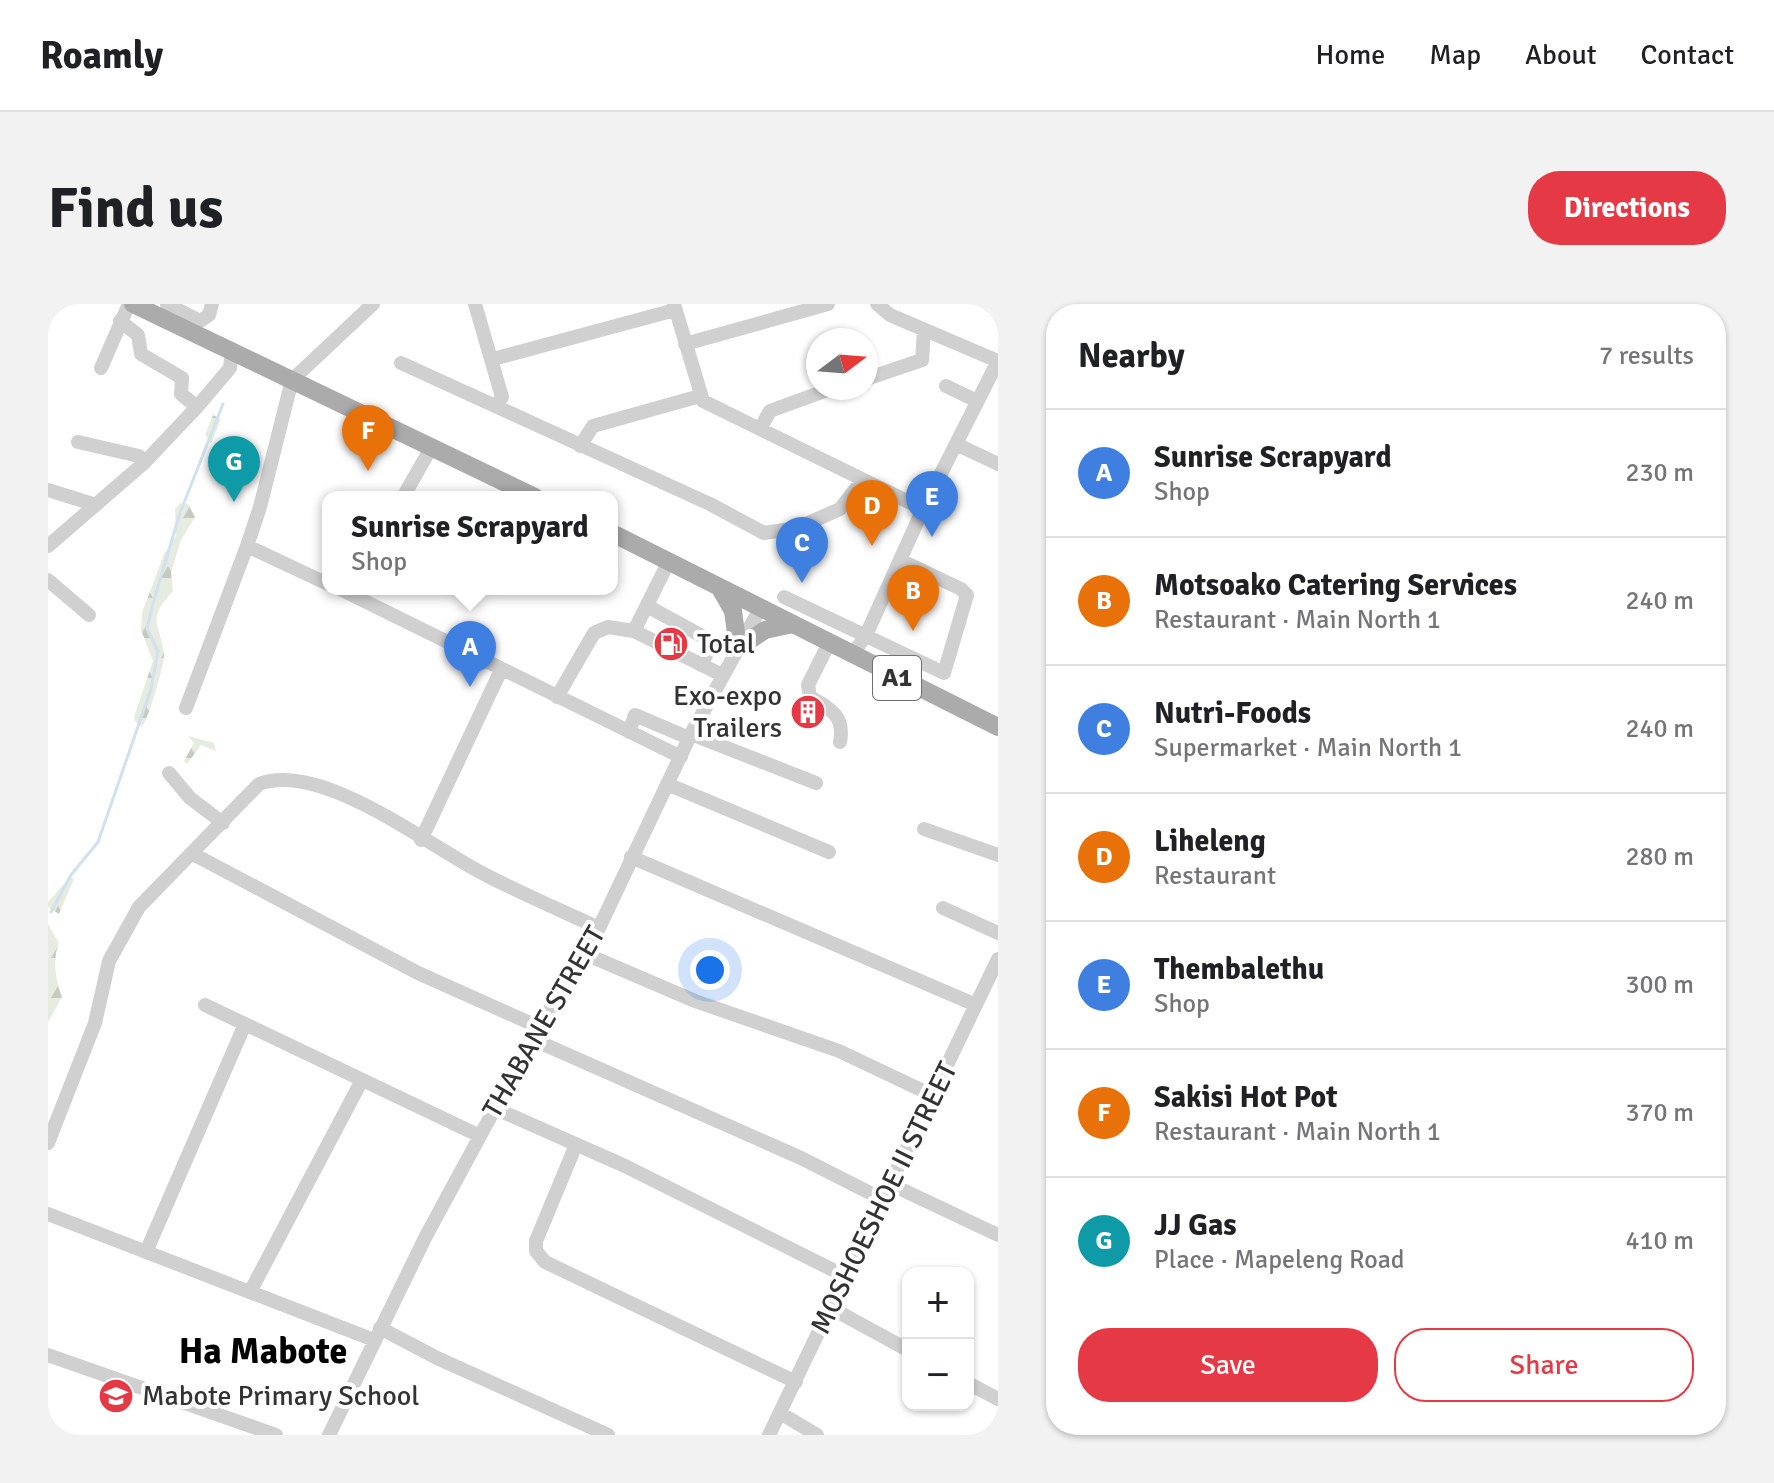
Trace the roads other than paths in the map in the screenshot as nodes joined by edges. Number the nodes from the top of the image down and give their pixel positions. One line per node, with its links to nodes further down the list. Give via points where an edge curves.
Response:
1 (51, 304): 10 (street)
2 (131, 304): 11 (street); 14 (main road)
3 (167, 304): 4 (street, via 200,321)
4 (212, 304)
5 (373, 304): 20 (street)
6 (475, 304): 15 (street)
7 (828, 304): 13 (street)
8 (877, 304): 12 (street)
9 (675, 307): 13 (street); 15 (street)
10 (48, 310)
11 (120, 321): 18 (street); 26 (street, via 138,335 141,354 182,378 181,394)
12 (924, 331): 16 (street); 19 (street, via 922,360)
13 (685, 344): 22 (street)
14 (232, 349): 20 (main road); 26 (street, via 230,368)
15 (493, 359): 25 (street, via 502,397)
16 (998, 361): 24 (street)
17 (401, 363): 25 (street)
18 (101, 368)
19 (878, 375)
20 (292, 380): 31 (main road); 42 (street)
21 (946, 386): 24 (street)
22 (700, 396): 27 (street, via 708,405); 30 (street, via 603,421)
23 (806, 398): 27 (street, via 770,411)
24 (977, 401): 29 (street)
25 (497, 405): 30 (street)
26 (197, 407): 32 (street)
27 (760, 429): 34 (street)
28 (78, 442): 32 (street, via 139,456)
29 (958, 445): 33 (street); 39 (street)
30 (580, 446): 34 (street, via 764,533 797,528 840,509)
31 (431, 448): 36 (street); 37 (main road)
32 (144, 463): 38 (street)
33 (998, 464)
34 (861, 482): 39 (street)
35 (48, 490): 38 (street)
36 (406, 491)
37 (522, 491)
38 (96, 505): 41 (street)
39 (923, 509): 43 (street)
40 (618, 536): 44 (main road, A1)
41 (49, 544)
42 (247, 546): 46 (street); 63 (street)
43 (900, 560): 55 (street); 55 (street, via 967,595 944,673)
44 (669, 561): 47 (main road, A1); 50 (street)
45 (48, 580): 52 (street)
46 (322, 581)
47 (720, 588): 51 (main road, A1); 57 (main road, via 733,611)
48 (357, 595): 60 (street)
49 (784, 597): 55 (street)
50 (647, 606): 54 (street); 59 (street, via 713,642)
51 (760, 609): 53 (main road, A1); 57 (street, THABANE STREET)
52 (89, 615)
53 (798, 625): 56 (main road, A1); 57 (main road, via 765,630)
54 (634, 631): 59 (street); 62 (street, via 608,627 594,633)
55 (867, 633): 58 (street)
56 (829, 643): 58 (main road, A1); 67 (street, via 808,685 810,697 841,722)
57 (738, 648): 61 (street, THABANE STREET)
58 (852, 656): 64 (main road, A1)
59 (701, 665): 61 (street)
60 (501, 670): 62 (street); 74 (street)
61 (722, 675): 66 (street, THABANE STREET)
62 (557, 697): 65 (street)
63 (186, 708)
64 (998, 727)
65 (629, 732): 66 (street, via 635,715); 68 (street)
66 (690, 736): 68 (street, THABANE STREET); 70 (street)
67 (840, 742)
68 (681, 757): 71 (street, THABANE STREET)
69 (169, 773): 72 (street, via 190,798)
70 (816, 783)
71 (667, 784): 75 (street); 78 (street, THABANE STREET)
72 (223, 823): 74 (street, via 259,784 280,778 361,801); 76 (street)
73 (924, 829): 77 (street)
74 (421, 840): 80 (street)
75 (829, 852)
76 (193, 854): 87 (street); 92 (street, via 139,907 109,961 95,1023)
77 (998, 855)
78 (631, 857): 80 (street, THABANE STREET); 85 (street)
79 (943, 908): 81 (street)
80 (599, 928): 82 (street, THABANE STREET)
81 (998, 933)
82 (583, 953): 87 (street, THABANE STREET); 89 (street, via 695,1001 839,1051)
83 (998, 959): 85 (street, MOSHOESHOE II STREET)
84 (205, 1005): 86 (street)
85 (976, 1005): 89 (street, MOSHOESHOE II STREET)
86 (245, 1024): 88 (street); 98 (street)
87 (536, 1033): 90 (street, THABANE STREET); 95 (street)
88 (362, 1080): 91 (street); 100 (street)
89 (934, 1096): 94 (street, MOSHOESHOE II STREET)
90 (494, 1108): 91 (street, THABANE STREET); 93 (street)
91 (480, 1136): 102 (street, THABANE STREET)
92 (48, 1143)
93 (575, 1147): 99 (street, via 638,1172); 105 (street, via 536,1241 545,1262)
94 (888, 1183): 95 (street, MOSHOESHOE II STREET); 97 (street)
95 (880, 1198): 99 (street, MOSHOESHOE II STREET)
96 (48, 1214): 98 (street)
97 (998, 1235)
98 (146, 1252): 100 (street)
99 (847, 1277): 101 (street, MOSHOESHOE II STREET)
100 (250, 1292): 102 (street)
101 (831, 1308): 103 (street); 105 (street, MOSHOESHOE II STREET)
102 (377, 1334): 110 (street, THABANE STREET); 111 (street)
103 (902, 1347)
104 (48, 1355): 109 (street)
105 (796, 1382): 108 (street, MOSHOESHOE II STREET)
106 (974, 1386): 107 (street)
107 (998, 1399)
108 (780, 1413): 112 (street, MOSHOESHOE II STREET); 113 (street)
109 (276, 1435)
110 (329, 1435)
111 (608, 1435)
112 (769, 1435)
113 (817, 1435)

